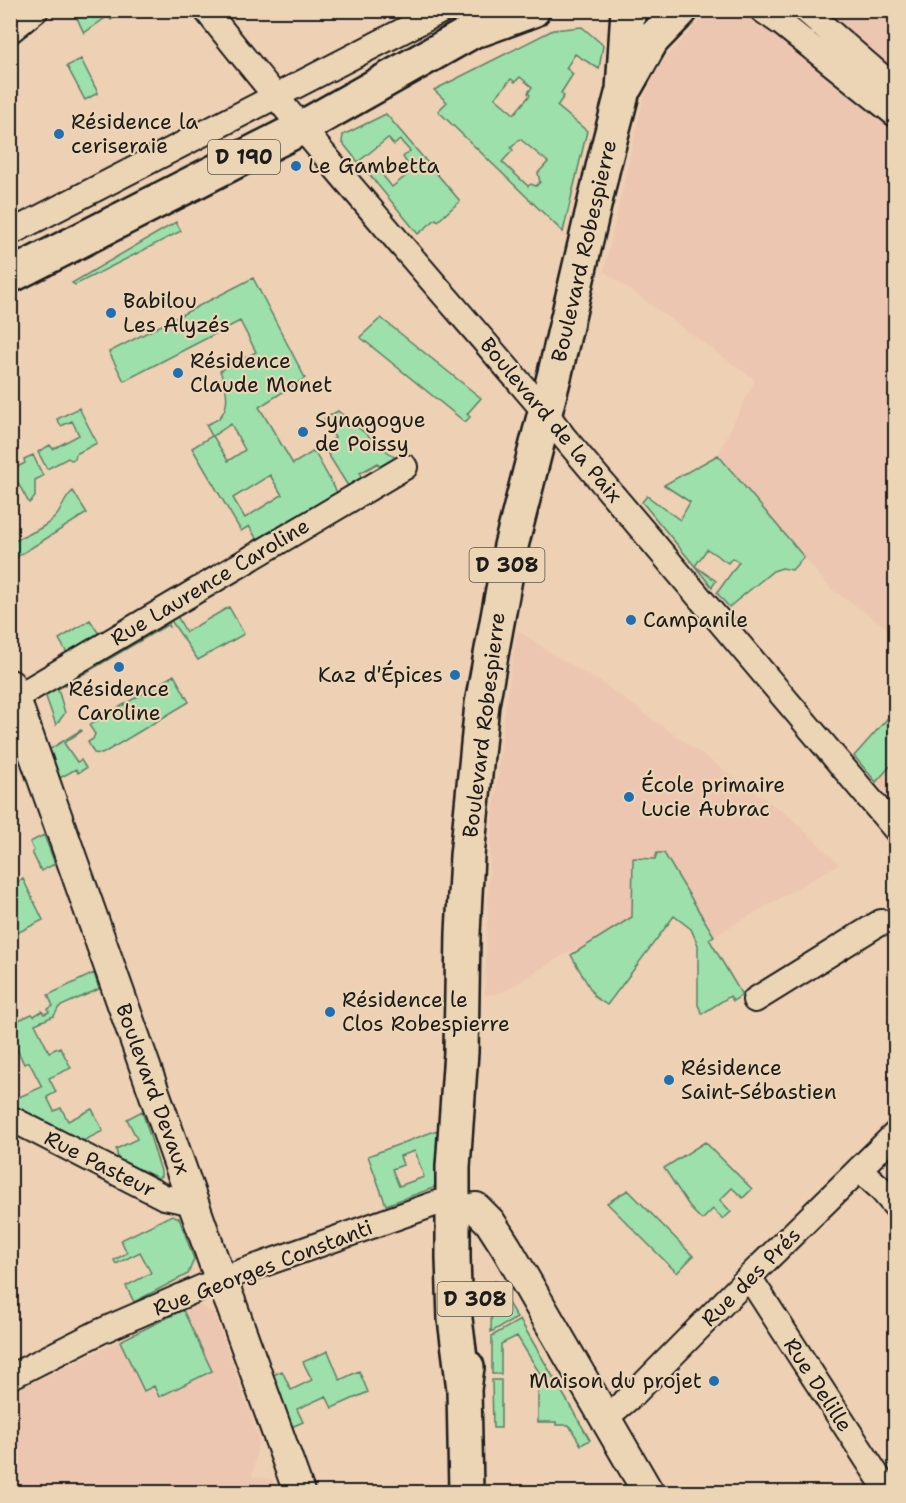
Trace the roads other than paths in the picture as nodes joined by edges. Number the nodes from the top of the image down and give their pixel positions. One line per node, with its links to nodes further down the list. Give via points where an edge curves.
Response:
1 (36, 10): 10 (street)
2 (206, 10): 14 (street, Boulevard de la Paix)
3 (442, 10): 14 (street)
4 (501, 10): 11 (main road)
5 (533, 10): 11 (main road, D 190)
6 (628, 10): 13 (main road, Boulevard Robespierre / D 308)
7 (681, 10): 13 (main road, Boulevard Robespierre / D 308, via 652,40)
8 (762, 10): 15 (street)
9 (805, 10): 12 (street)
10 (10, 31)
11 (473, 31): 16 (main road, D 190)
12 (896, 88)
13 (623, 90): 19 (main road, Boulevard Robespierre / D 308)
14 (276, 98): 16 (street, Boulevard de la Paix); 17 (street)
15 (894, 114)
16 (303, 127): 18 (main road, D 190); 19 (street, Boulevard de la Paix)
17 (10, 233)
18 (10, 276)
19 (545, 412): 22 (street, Boulevard de la Paix); 30 (main road, Boulevard Robespierre / D 308, via 511,546 482,704 467,856 453,1167)
20 (405, 467): 21 (street, Rue Laurence Caroline)
21 (13, 691): 28 (street, Boulevard Devaux)
22 (896, 830)
23 (896, 924): 24 (street, via 881,922)
24 (755, 1000)
25 (15, 1125): 28 (street, Rue Pasteur, via 164,1197)
26 (896, 1133): 27 (street, Rue des Prés)
27 (859, 1169): 29 (street); 31 (street, Rue des Prés)
28 (192, 1200): 32 (street, Boulevard Devaux)
29 (896, 1207)
30 (471, 1222): 32 (street, Rue Georges Constanti, via 437,1203); 34 (street, via 506,1247); 36 (main road, Boulevard Robespierre / D 308, via 455,1319 464,1389)
31 (749, 1277): 34 (street, Rue des Prés, via 634,1394); 38 (street, Rue Delille)
32 (220, 1279): 33 (street, Rue Georges Constanti, via 99,1332); 35 (street, Boulevard Devaux)
33 (10, 1377)
34 (604, 1419): 37 (street)
35 (299, 1492)
36 (466, 1492)
37 (648, 1492)
38 (888, 1492)

